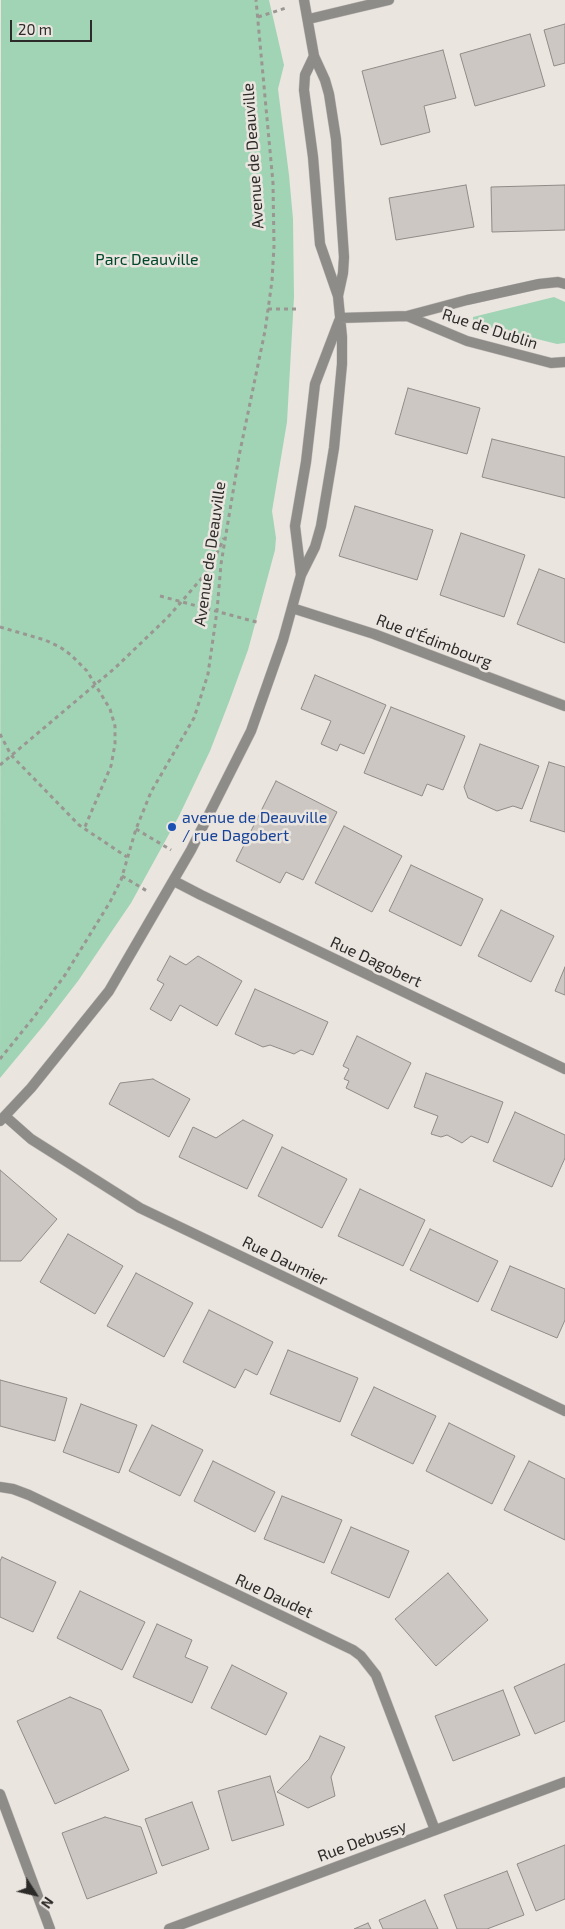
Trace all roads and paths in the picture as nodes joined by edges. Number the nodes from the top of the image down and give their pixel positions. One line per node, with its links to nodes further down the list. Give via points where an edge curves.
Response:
1 (256, 0): 5 (path, Avenue de Deauville)
2 (304, 0): 6 (street)
3 (389, 0): 6 (street)
4 (288, 7): 5 (path)
5 (258, 17): 10 (path, Avenue de Deauville, via 273,182 274,246)
6 (308, 18): 7 (street)
7 (314, 56): 9 (street, via 326,80 336,139 344,257); 9 (street, via 305,75 304,90 320,244)
8 (565, 284): 12 (street, Rue de Dublin, via 539,284)
9 (338, 296): 13 (street)
10 (268, 309): 11 (path); 15 (path, Avenue de Deauville)
11 (298, 309)
12 (407, 316): 13 (street, Rue de Dublin); 14 (street, Rue de Dublin, via 466,340 551,363)
13 (340, 318): 16 (street, via 342,364 334,448 321,526 312,555); 16 (street, via 315,384 296,517)
14 (565, 362)
15 (227, 532): 18 (path, via 209,570); 20 (path, Avenue de Deauville)
16 (301, 575): 19 (street)
17 (160, 596): 18 (path)
18 (182, 602): 20 (path); 23 (path)
19 (292, 608): 24 (street, Rue d'Édimbourg, via 374,634); 33 (street, via 244,748)
20 (217, 611): 21 (path); 29 (path, Avenue de Deauville, via 208,674 194,718 151,792)
21 (260, 623)
22 (0, 626): 23 (path, via 60,647 87,671)
23 (96, 684): 26 (path); 28 (path, via 110,709 115,726 114,744 111,766)
24 (565, 706)
25 (0, 734): 26 (path)
26 (11, 755): 27 (path); 28 (path)
27 (0, 765)
28 (84, 829): 31 (path)
29 (136, 829): 30 (path); 31 (path, Avenue de Deauville)
30 (174, 852)
31 (128, 857): 32 (path, Avenue de Deauville)
32 (122, 876): 34 (path); 35 (path, Avenue de Deauville, via 110,902 65,975)
33 (174, 881): 36 (street, Rue Dagobert); 37 (street, via 109,991)
34 (150, 893)
35 (0, 1058)
36 (565, 1069)
37 (3, 1119): 38 (street, Rue Daumier, via 140,1208)
38 (565, 1411)
39 (0, 1487): 42 (street, Rue Daudet, via 29,1495 361,1656 376,1675)
40 (565, 1782): 42 (street, Rue Debussy)
41 (0, 1794): 43 (street)
42 (434, 1830): 44 (street, Rue Debussy)
43 (50, 1929)
44 (169, 1929)

